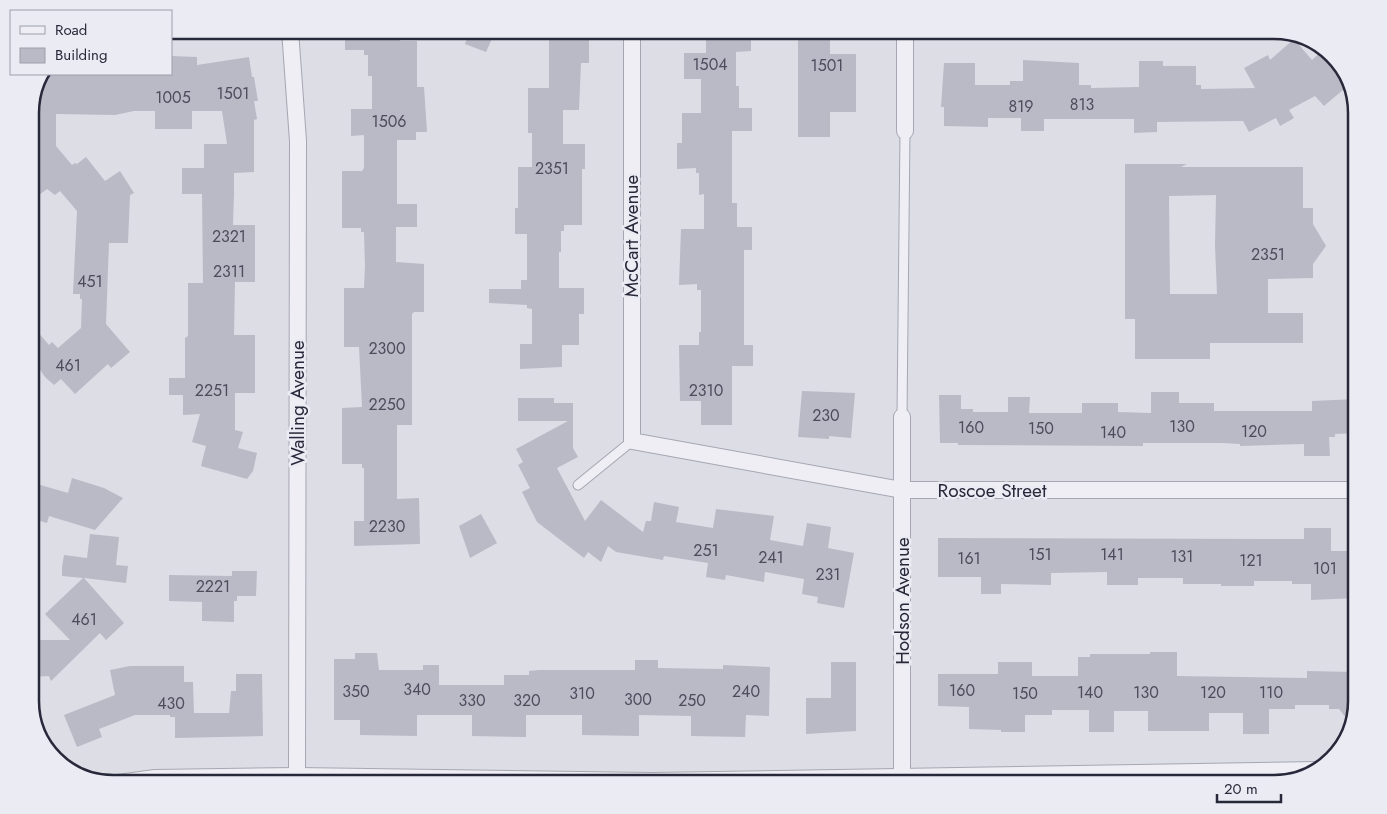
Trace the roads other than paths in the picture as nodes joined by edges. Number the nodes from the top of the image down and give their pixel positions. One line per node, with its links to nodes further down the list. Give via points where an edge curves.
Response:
1 (291, 39): 11 (street, Walling Avenue, via 298,141)
2 (632, 39): 6 (street, McCart Avenue)
3 (905, 39): 4 (street)
4 (905, 131): 5 (lane)
5 (902, 418): 8 (street, Hodson Avenue)
6 (632, 441): 7 (lane); 8 (street, Roscoe Street)
7 (578, 485)
8 (902, 490): 9 (street, Roscoe Street); 12 (street, Hodson Avenue)
9 (1348, 490)
10 (1302, 770): 13 (street)
11 (297, 775)
12 (902, 775)
13 (1129, 775)

